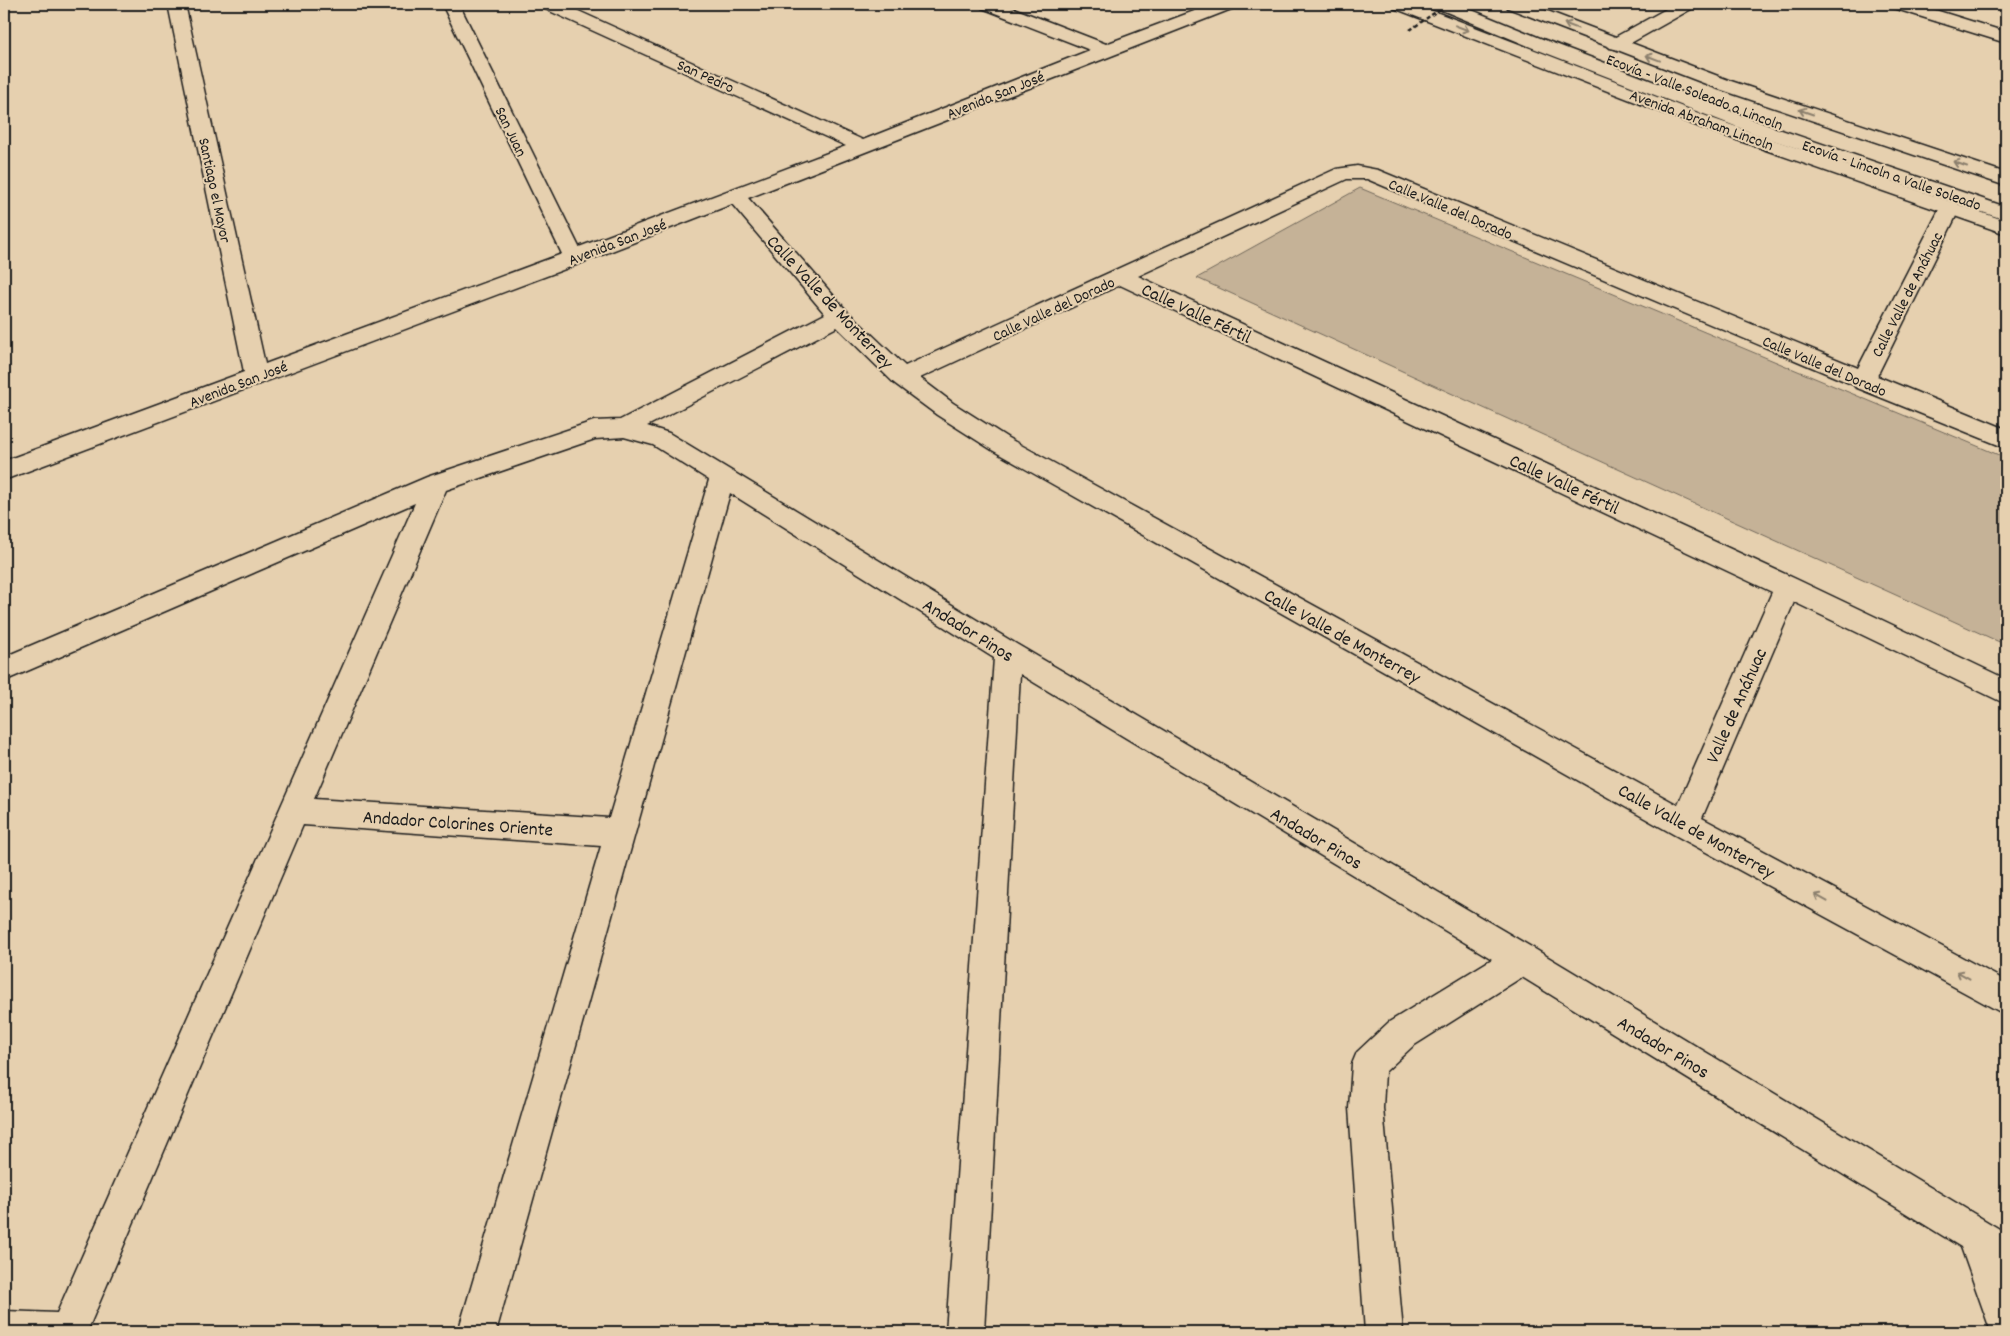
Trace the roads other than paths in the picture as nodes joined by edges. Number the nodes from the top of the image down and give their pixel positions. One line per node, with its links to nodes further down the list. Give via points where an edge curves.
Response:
1 (176, 4): 25 (street, Santiago el Mayor)
2 (450, 4): 22 (street, San Juan)
3 (549, 4): 15 (street, San Pedro)
4 (988, 4): 14 (street)
5 (1228, 4): 14 (street, Avenida San José)
6 (1400, 4): 19 (street, Avenida Abraham Lincoln, one-way to 19, via 1707,123)
7 (1445, 4): 20 (street, Ecovía - Lincoln a Valle Soleado, via 1538,44 1760,129)
8 (1472, 4): 18 (street, Ecovía - Valle Soleado a Lincoln, via 1764,118)
9 (1514, 4): 13 (street, one-way to 9)
10 (1687, 4): 13 (street)
11 (1899, 4): 12 (street)
12 (2006, 38)
13 (1616, 44): 16 (street, one-way to 13, via 1725,85)
14 (1105, 50): 15 (street, Avenida San José)
15 (863, 147): 17 (street, Avenida San José)
16 (2006, 180)
17 (736, 196): 22 (street, Avenida San José); 24 (street, Calle Valle de Monterrey)
18 (2006, 202)
19 (1950, 208): 21 (street, Avenida Abraham Lincoln); 27 (street, Calle Valle de Anáhuac)
20 (2006, 214)
21 (2006, 228)
22 (574, 258): 25 (street, Avenida San José)
23 (1122, 277): 26 (street, Calle Valle del Dorado); 27 (street, Calle Valle del Dorado, via 1343,173 1366,173); 33 (street, Calle Valle Fértil)
24 (839, 316): 26 (street, Calle Valle de Monterrey); 28 (street)
25 (256, 376): 30 (street, Avenida San José)
26 (902, 377): 38 (street, Calle Valle de Monterrey, via 1000,444)
27 (1863, 381): 29 (street, Calle Valle del Dorado)
28 (624, 428): 31 (street, Andador Pinos, via 661,439); 32 (street, via 594,430)
29 (2006, 439)
30 (4, 472)
31 (722, 477): 34 (street, Andador Pinos); 39 (street)
32 (436, 484): 35 (street); 37 (street)
33 (1787, 586): 36 (street, Calle Valle Fértil); 38 (street, Valle de Anáhuac)
34 (1008, 653): 40 (street, Andador Pinos); 48 (street)
35 (4, 669)
36 (2006, 692)
37 (295, 811): 39 (street, Andador Colorines Oriente); 46 (street)
38 (1684, 824): 41 (street, Calle Valle de Monterrey, one-way to 38)
39 (621, 833): 47 (street)
40 (1522, 959): 42 (street, Andador Pinos); 49 (street, via 1401,1034 1369,1064 1366,1108)
41 (2006, 999)
42 (1975, 1235): 43 (street, Andador Pinos); 44 (street)
43 (2006, 1254)
44 (2006, 1324)
45 (4, 1330): 46 (street)
46 (70, 1332)
47 (477, 1332)
48 (966, 1332)
49 (1384, 1332)

